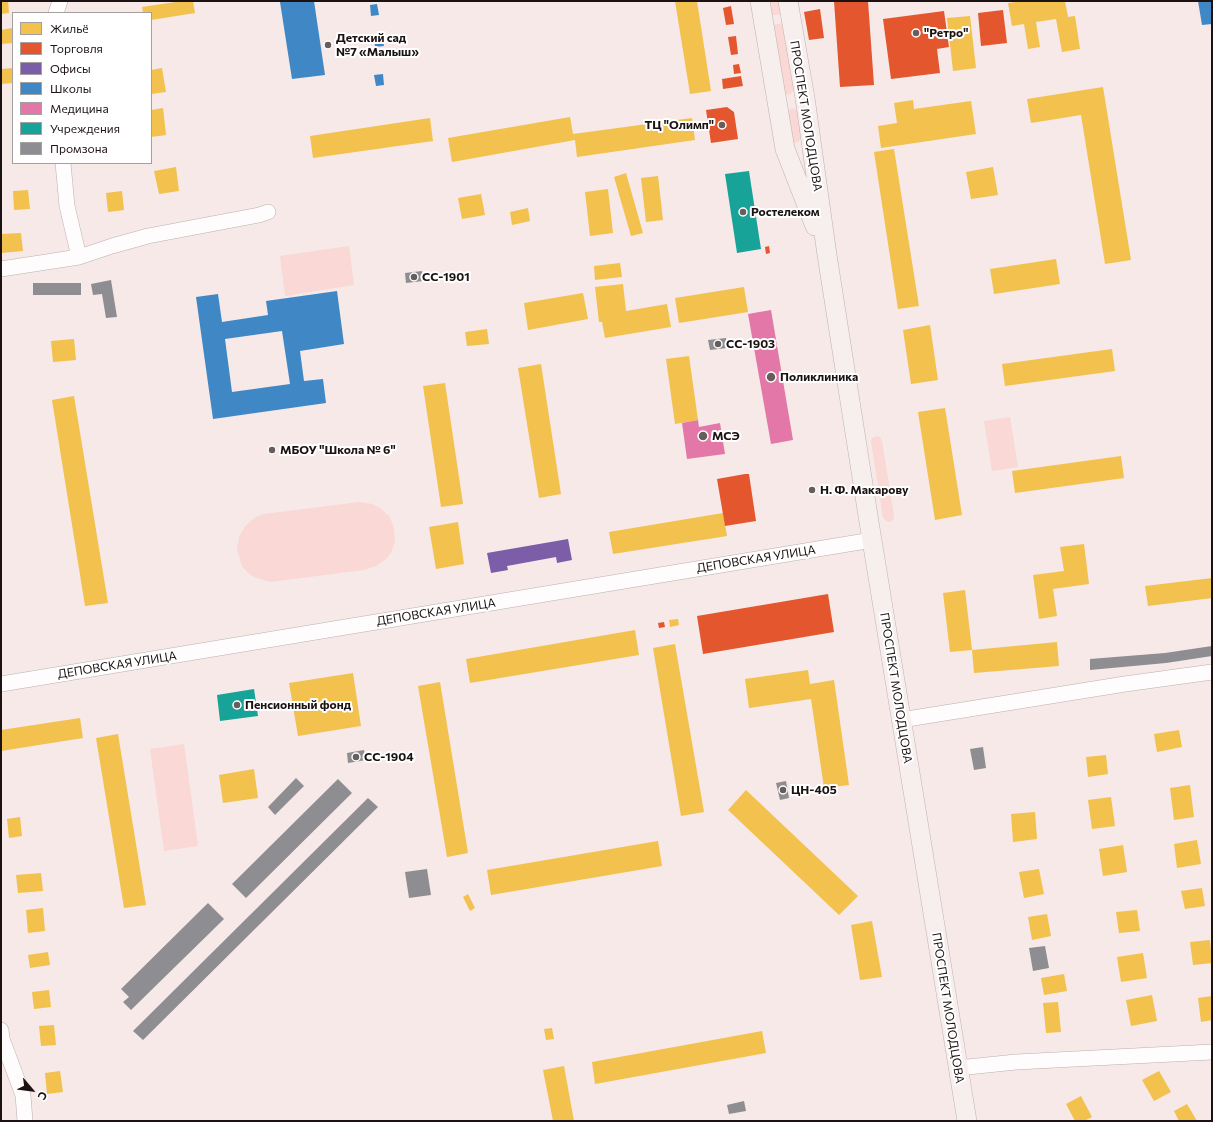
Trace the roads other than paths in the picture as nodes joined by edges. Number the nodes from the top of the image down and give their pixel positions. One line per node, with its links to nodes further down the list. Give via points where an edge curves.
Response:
1 (60, 1): 4 (street)
2 (760, 1): 7 (main road, ПРОСПЕКТ МОЛОДЦОВА, via 785,149)
3 (788, 1): 7 (main road, ПРОСПЕКТ МОЛОДЦОВА, via 805,98)
4 (56, 12)
5 (63, 164): 8 (street, via 67,206)
6 (268, 212): 8 (street, via 148,236)
7 (827, 255): 10 (main road, ПРОСПЕКТ МОЛОДЦОВА)
8 (78, 257): 9 (street)
9 (1, 269)
10 (872, 540): 12 (street, ДЕПОВСКАЯ УЛИЦА); 13 (main road, ПРОСПЕКТ МОЛОДЦОВА)
11 (1212, 672): 13 (street)
12 (1, 684)
13 (900, 720): 16 (main road, ПРОСПЕКТ МОЛОДЦОВА)
14 (1, 1030): 17 (street, via 23,1095)
15 (1212, 1052): 16 (street, via 1016,1062)
16 (958, 1068): 18 (main road, ПРОСПЕКТ МОЛОДЦОВА)
17 (26, 1121)
18 (967, 1121)

